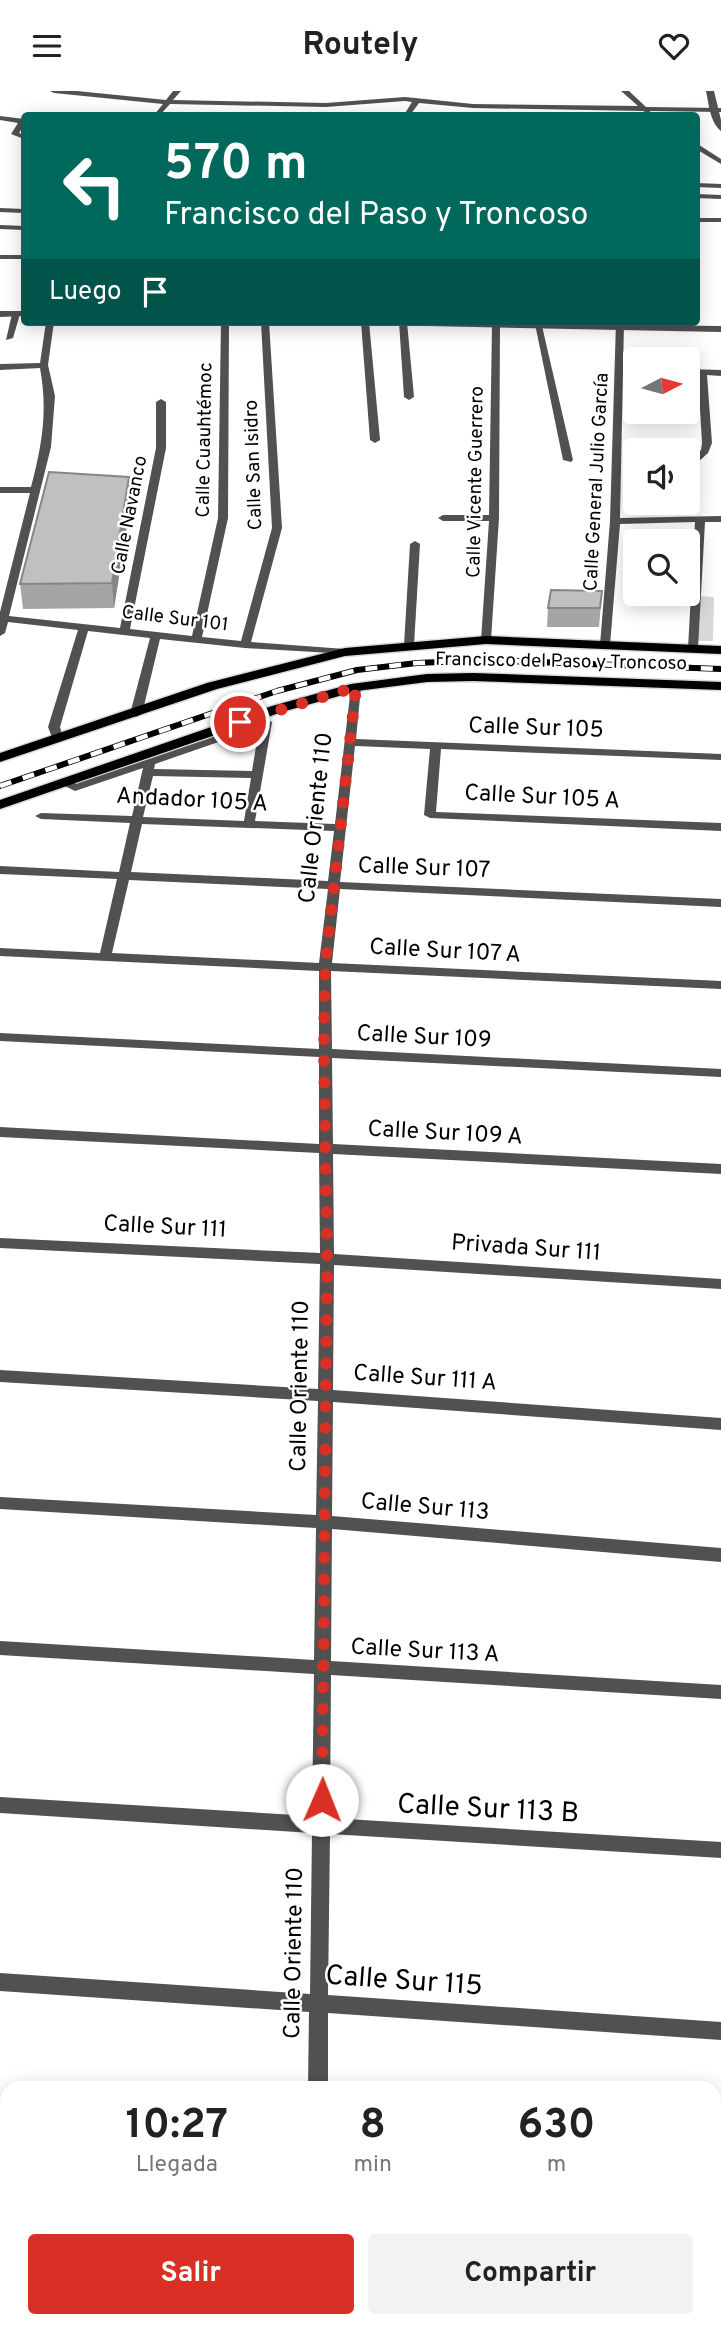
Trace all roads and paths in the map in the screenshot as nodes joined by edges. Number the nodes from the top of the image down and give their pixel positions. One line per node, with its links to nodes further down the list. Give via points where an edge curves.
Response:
1 (54, 91): 7 (street)
2 (177, 91): 7 (street)
3 (625, 91): 10 (street)
4 (710, 91): 11 (street)
5 (406, 95): 6 (street); 9 (street)
6 (417, 100): 15 (street); 16 (street)
7 (168, 101): 8 (street); 12 (street)
8 (270, 105): 9 (street); 13 (street)
9 (326, 105): 14 (street)
10 (644, 109): 11 (street); 16 (street); 17 (street)
11 (717, 110): 21 (street)
12 (159, 112)
13 (260, 112)
14 (322, 112)
15 (409, 112)
16 (567, 112)
17 (649, 112)
18 (0, 118): 19 (street)
19 (21, 121)
20 (21, 124): 22 (street, via 15,134)
21 (721, 129)
22 (21, 136)
23 (700, 148): 25 (street)
24 (700, 153): 25 (street)
25 (710, 154): 26 (street)
26 (721, 162)
27 (700, 185): 28 (street)
28 (721, 186)
29 (700, 196): 30 (street)
30 (721, 197)
31 (0, 210): 32 (street)
32 (21, 211)
33 (721, 219): 34 (street)
34 (700, 220)
35 (0, 227): 36 (street)
36 (21, 228)
37 (0, 257): 38 (street)
38 (21, 257)
39 (0, 314): 40 (street)
40 (20, 314): 51 (street)
41 (49, 326): 52 (street)
42 (225, 326): 76 (street, Calle Cuauhtémoc, via 223,519)
43 (265, 326): 78 (street, Calle San Isidro, via 277,528)
44 (365, 326): 58 (street)
45 (404, 326): 56 (street)
46 (496, 326): 65 (street, Calle Vicente Guerrero)
47 (538, 326): 60 (street)
48 (620, 326): 68 (street, Calle General Julio García)
49 (645, 326): 50 (street)
50 (721, 329)
51 (9, 338)
52 (44, 365): 53 (street); 62 (street, via 50,416)
53 (0, 367)
54 (702, 373): 55 (street); 59 (street, via 708,443)
55 (721, 373)
56 (409, 397)
57 (161, 402): 73 (street, Calle Navanco, via 161,448)
58 (375, 440)
59 (700, 455)
60 (568, 460)
61 (0, 490): 62 (street)
62 (36, 490): 71 (street)
63 (443, 507): 64 (street)
64 (443, 518): 65 (street); 69 (street)
65 (494, 518): 77 (street, Calle Vicente Guerrero)
66 (700, 519): 67 (street); 68 (street); 81 (street)
67 (721, 519)
68 (615, 521): 80 (street, Calle General Julio García)
69 (445, 530)
70 (415, 544): 79 (street)
71 (3, 618): 72 (street, Calle Sur 101); 74 (street)
72 (84, 626): 73 (street, Calle Sur 101); 88 (street, via 54,727)
73 (125, 630): 75 (street, Calle Sur 101)
74 (0, 633)
75 (156, 634): 76 (street, Calle Sur 101); 86 (street)
76 (197, 640): 78 (street, Calle Sur 101)
77 (486, 640): 79 (main road, Francisco del Paso y Troncoso); 80 (main road, Francisco del Paso y Troncoso)
78 (245, 645): 83 (street, Calle Sur 101)
79 (410, 645): 83 (main road, Francisco del Paso y Troncoso)
80 (606, 645): 81 (main road, Francisco del Paso y Troncoso)
81 (693, 648): 82 (main road, Francisco del Paso y Troncoso)
82 (721, 649)
83 (345, 652): 86 (main road, Francisco del Paso y Troncoso, via 212,686)
84 (721, 686): 85 (main road, Francisco del Paso y Troncoso, via 472,677)
85 (356, 687): 87 (main road, Francisco del Paso y Troncoso); 89 (street, Calle Oriente 110)
86 (136, 714): 88 (main road, Francisco del Paso y Troncoso)
87 (207, 737): 93 (street); 94 (street, via 266,722); 95 (main road, Francisco del Paso y Troncoso)
88 (57, 738): 92 (main road, Francisco del Paso y Troncoso)
89 (350, 742): 90 (street, Calle Sur 105); 101 (street, Calle Oriente 110)
90 (436, 746): 91 (street, Calle Sur 105); 100 (street, Calle Sur 105 A, via 430,815)
91 (721, 757)
92 (0, 758)
93 (149, 767): 94 (street); 95 (street, via 75,788); 98 (street)
94 (258, 775): 99 (street)
95 (65, 782): 96 (main road, Francisco del Paso y Troncoso)
96 (0, 805)
97 (41, 816): 98 (street, Andador 105 A)
98 (139, 820): 99 (street, Andador 105 A); 103 (street)
99 (249, 825): 101 (street, Andador 105 A)
100 (721, 827)
101 (341, 828): 104 (street, Calle Oriente 110)
102 (0, 870): 103 (street, Calle Sur 107)
103 (125, 876): 104 (street, Calle Sur 107); 107 (street)
104 (334, 887): 105 (street, Calle Sur 107); 108 (street, Calle Oriente 110)
105 (721, 903)
106 (0, 952): 107 (street, Calle Sur 107 A)
107 (105, 957): 108 (street, Calle Sur 107 A)
108 (325, 967): 109 (street, Calle Sur 107 A); 111 (street, Calle Oriente 110)
109 (721, 985)
110 (0, 1037): 111 (street, Calle Sur 109)
111 (324, 1054): 112 (street, Calle Sur 109); 114 (street, Calle Oriente 110)
112 (721, 1073)
113 (0, 1132): 114 (street, Calle Sur 109 A)
114 (326, 1149): 115 (street, Calle Sur 109 A); 117 (street, Calle Oriente 110)
115 (721, 1169)
116 (0, 1243): 117 (street, Calle Sur 111)
117 (327, 1259): 118 (street, Privada Sur 111); 120 (street, Calle Oriente 110)
118 (721, 1284)
119 (0, 1376): 120 (street, Calle Sur 111 A)
120 (324, 1395): 121 (street, Calle Sur 111 A); 123 (street, Calle Oriente 110)
121 (721, 1424)
122 (0, 1503): 123 (street, Calle Sur 113)
123 (324, 1522): 124 (street, Calle Sur 113); 126 (street, Calle Oriente 110)
124 (721, 1555)
125 (0, 1648): 126 (street, Calle Sur 113 A)
126 (324, 1668): 127 (street, Calle Sur 113 A); 129 (street, Calle Oriente 110)
127 (721, 1692)
128 (0, 1805): 129 (street, Calle Sur 113 B)
129 (321, 1827): 130 (street, Calle Sur 113 B); 132 (street, Calle Oriente 110)
130 (721, 1850)
131 (0, 1982): 132 (street, Calle Sur 115)
132 (318, 2005): 133 (street, Calle Sur 115); 134 (street, Calle Oriente 110)
133 (721, 2031)
134 (318, 2081)

